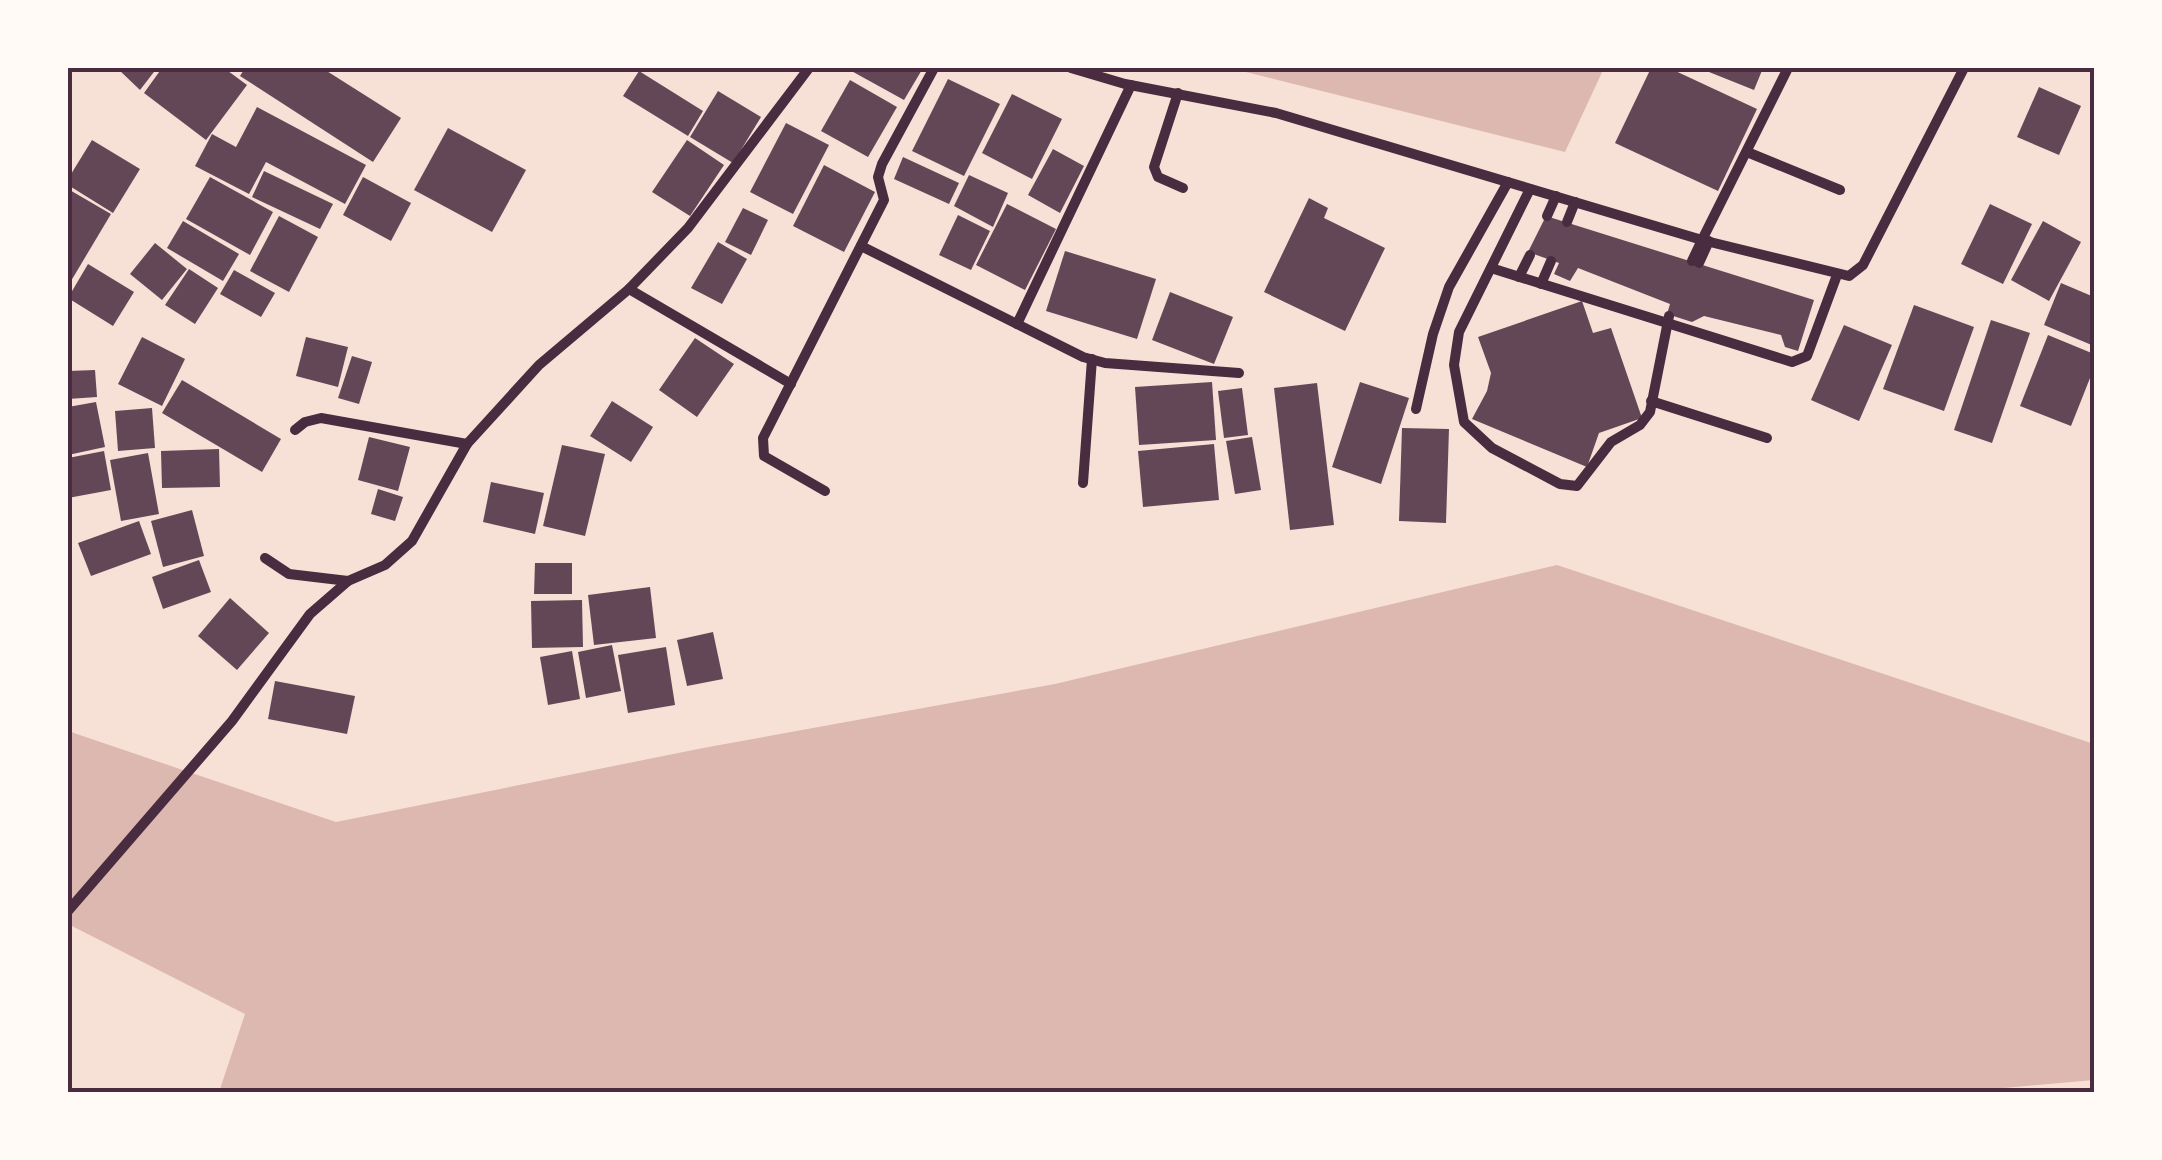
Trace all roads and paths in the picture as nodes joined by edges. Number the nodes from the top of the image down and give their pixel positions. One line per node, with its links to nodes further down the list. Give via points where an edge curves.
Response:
1 (809, 68): 26 (street, via 688,228)
2 (934, 68): 18 (street, via 882,164 884,200)
3 (1071, 68): 6 (street)
4 (1788, 68): 8 (street)
5 (1964, 68): 23 (street, via 1862,265 1849,276)
6 (1131, 85): 7 (street); 28 (street)
7 (1178, 94): 9 (street, via 1276,112); 10 (street, via 1154,167 1158,177)
8 (1747, 152): 12 (street); 17 (street)
9 (1508, 182): 11 (street); 33 (street, via 1449,287)
10 (1183, 188)
11 (1530, 188): 13 (street); 22 (street)
12 (1840, 190)
13 (1556, 196): 14 (street); 15 (street)
14 (1575, 202): 16 (street); 17 (street)
15 (1547, 216)
16 (1567, 222)
17 (1705, 240): 21 (street); 23 (street)
18 (860, 246): 28 (street); 31 (street)
19 (1530, 255): 24 (street)
20 (1551, 261): 25 (street)
21 (1696, 262)
22 (1491, 268): 24 (street); 32 (street, via 1459,332 1454,366 1464,422 1492,448 1560,484 1578,486 1611,442 1640,426)
23 (1837, 275): 27 (street, via 1807,356 1792,362)
24 (1519, 277): 25 (street)
25 (1541, 284): 27 (street)
26 (629, 289): 31 (street); 36 (street, via 538,365)
27 (1670, 320): 32 (street)
28 (1017, 324): 29 (street)
29 (1092, 359): 30 (street); 37 (street)
30 (1239, 373)
31 (791, 384): 38 (street, via 763,438 764,456)
32 (1651, 401): 35 (street)
33 (1416, 408)
34 (295, 430): 36 (street, via 321,418)
35 (1767, 438)
36 (467, 444): 40 (street, via 412,541 385,565)
37 (1083, 483)
38 (825, 491)
39 (264, 558): 40 (street, via 289,574)
40 (348, 580): 41 (street, via 310,614 232,721)
41 (68, 911)

